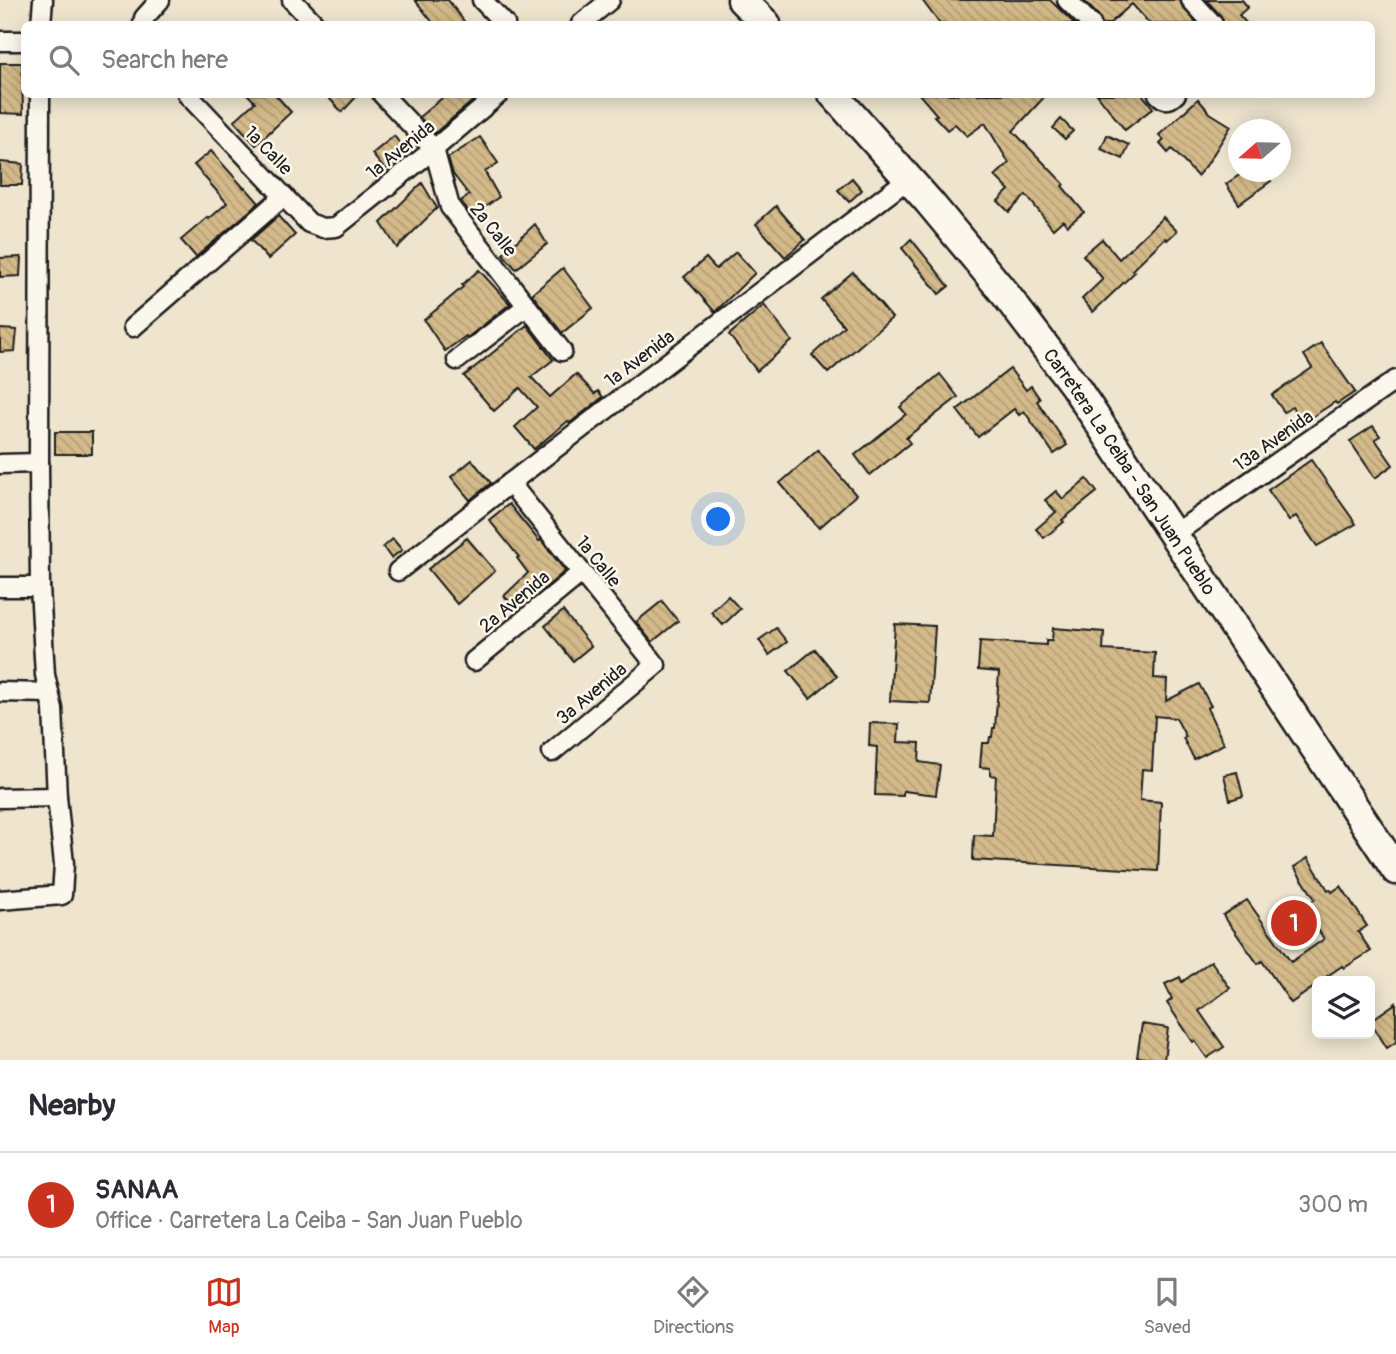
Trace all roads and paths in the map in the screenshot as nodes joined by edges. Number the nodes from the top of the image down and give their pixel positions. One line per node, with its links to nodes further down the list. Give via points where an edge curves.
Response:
1 (43, 0): 9 (street)
2 (160, 0): 10 (street)
3 (292, 0): 11 (street)
4 (482, 0): 12 (street)
5 (610, 0): 13 (street)
6 (741, 0): 14 (main road)
7 (1067, 0): 15 (street)
8 (1191, 0): 16 (street)
9 (41, 21)
10 (144, 21)
11 (312, 21)
12 (502, 21)
13 (585, 21)
14 (763, 21)
15 (1088, 21)
16 (1210, 21)
17 (0, 41): 18 (street)
18 (21, 41)
19 (40, 98): 33 (street)
20 (191, 98): 26 (street, 1a Calle)
21 (386, 98): 24 (street, 2a Calle)
22 (494, 98): 24 (street, 1a Avenida)
23 (837, 98): 25 (main road, Carretera La Ceiba - San Juan Pueblo)
24 (434, 149): 27 (street, 1a Avenida, via 336,228); 28 (street, 2a Calle, via 450,206)
25 (908, 179): 35 (street, 1ª Avenida); 36 (main road, Carretera La Ceiba - San Juan Pueblo, via 1006,295 1074,385)
26 (284, 197): 27 (street, 1a Calle, via 309,223); 29 (street)
27 (323, 228)
28 (527, 306): 30 (street, 2a Calle); 31 (street)
29 (133, 327)
30 (562, 351)
31 (457, 360)
32 (1396, 380): 36 (street, 13a Avenida)
33 (39, 463): 34 (street); 40 (street)
34 (0, 464)
35 (510, 483): 37 (street, 1ª Avenida); 38 (street, 1ª Calle)
36 (1173, 535): 48 (main road, Carretera La Ceiba - San Juan Pueblo)
37 (398, 571)
38 (580, 573): 41 (street, 2ª Avenida); 42 (street, 1ª Calle)
39 (0, 587): 40 (street)
40 (40, 587): 44 (street)
41 (474, 661)
42 (656, 666): 45 (street, 3ª Avenida)
43 (0, 692): 44 (street)
44 (49, 693): 46 (street)
45 (552, 752)
46 (57, 797): 47 (street); 49 (street, via 64,864 62,895)
47 (0, 798)
48 (1396, 870)
49 (0, 900)

